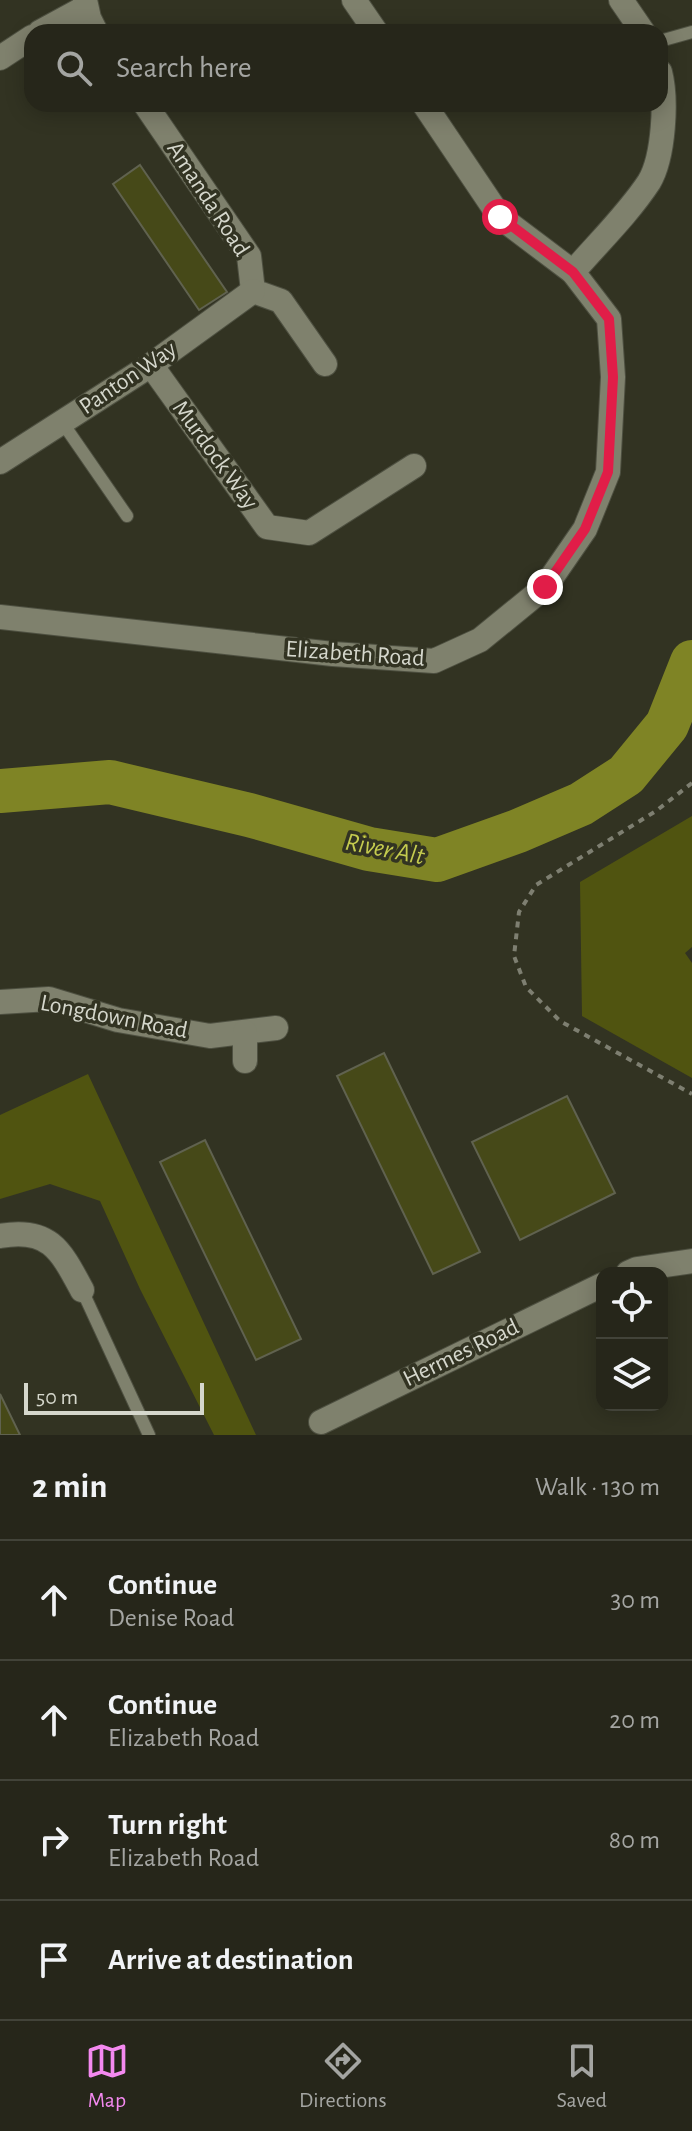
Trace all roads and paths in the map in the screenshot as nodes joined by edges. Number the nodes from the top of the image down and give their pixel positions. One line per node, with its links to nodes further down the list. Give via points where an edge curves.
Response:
1 (354, 0): 6 (street)
2 (621, 0): 7 (street)
3 (85, 4): 4 (street); 5 (street)
4 (53, 24)
5 (93, 24)
6 (370, 24)
7 (638, 24)
8 (692, 32): 9 (lane)
9 (668, 39)
10 (24, 42): 11 (street)
11 (0, 58)
12 (150, 112): 16 (street, Amanda Road, via 249,256)
13 (429, 112): 15 (street, Elizabeth Road, via 500,217)
14 (664, 112): 15 (street, via 650,179)
15 (573, 272): 23 (street, Elizabeth Road, via 609,319 613,377 608,472 585,529 545,587 480,640 434,661)
16 (253, 291): 17 (street, via 281,301); 18 (street, Panton Way)
17 (325, 364)
18 (151, 365): 19 (street, Panton Way); 21 (street, Murdock Way, via 267,527 309,533)
19 (62, 422): 20 (street, Panton Way); 22 (lane)
20 (0, 462)
21 (414, 466)
22 (127, 516)
23 (0, 617)
24 (692, 783): 29 (path, via 536,885 519,912 514,956 526,987 560,1021)
25 (0, 1002): 27 (street, Longdown Road, via 49,999 118,1020 210,1036)
26 (276, 1028): 27 (street, Longdown Road)
27 (245, 1032): 28 (street)
28 (245, 1061)
29 (692, 1094)
30 (0, 1236): 34 (street, via 22,1232 44,1238 62,1253)
31 (692, 1261): 32 (street)
32 (651, 1267)
33 (596, 1288): 35 (street, Hermes Road)
34 (82, 1290): 36 (lane)
35 (321, 1422)
36 (149, 1435)

